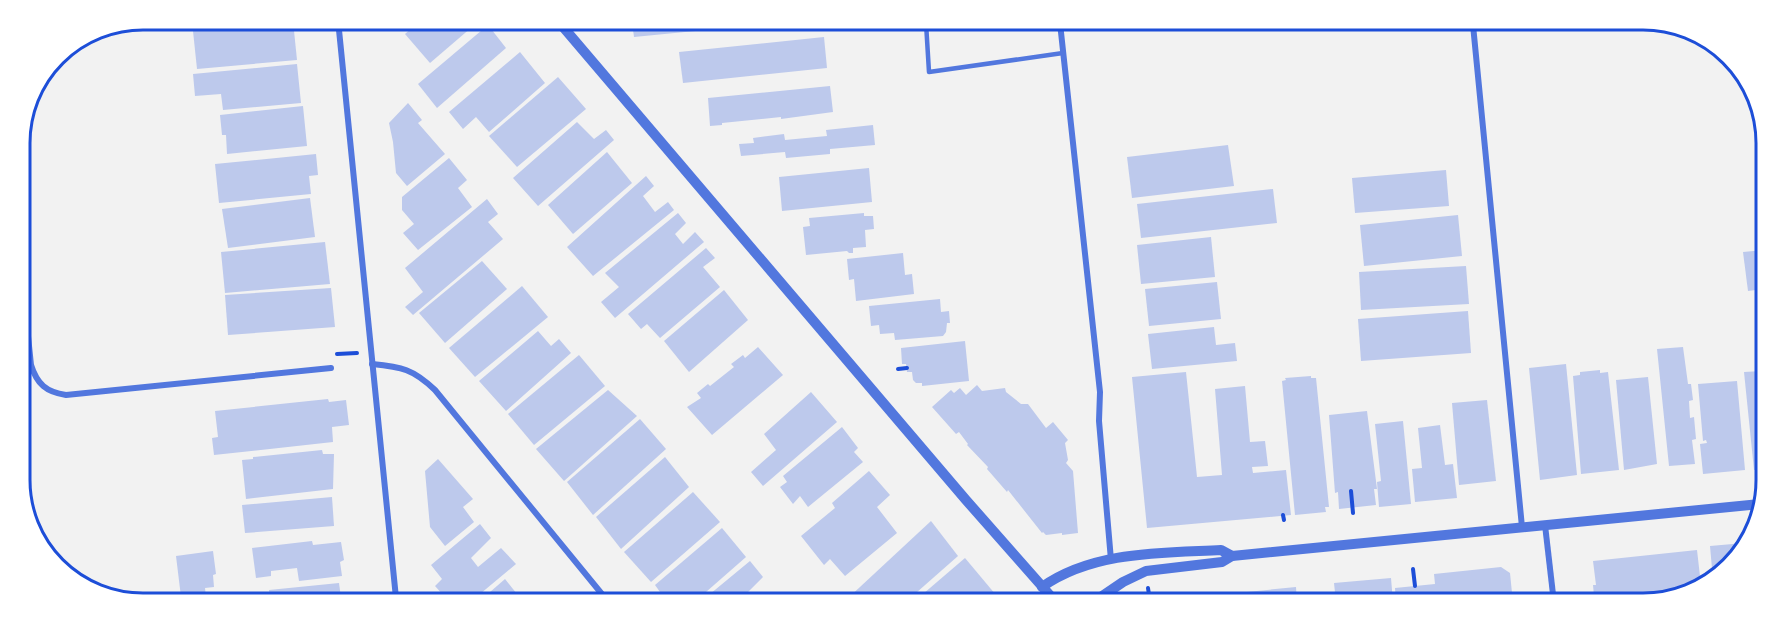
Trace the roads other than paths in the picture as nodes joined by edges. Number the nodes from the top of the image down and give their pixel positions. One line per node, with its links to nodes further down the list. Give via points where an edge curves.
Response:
1 (339, 30): 8 (street)
2 (566, 30): 15 (street)
3 (926, 30): 6 (lane, via 929,72)
4 (1061, 30): 6 (street)
5 (1473, 30): 12 (street)
6 (1063, 53): 14 (street, via 1100,393)
7 (30, 348): 9 (street, via 35,377 42,387 66,395)
8 (372, 364): 16 (street); 17 (street, via 408,369 435,390)
9 (331, 368)
10 (1753, 505): 11 (street)
11 (1545, 525): 12 (street); 20 (street)
12 (1522, 527): 13 (street)
13 (1232, 556): 14 (street, via 1221,550); 19 (street, via 1222,562 1146,571)
14 (1111, 560): 15 (street, via 1060,574)
15 (1042, 587): 18 (street)
16 (395, 593)
17 (601, 593)
18 (1047, 593)
19 (1107, 593)
20 (1553, 593)

